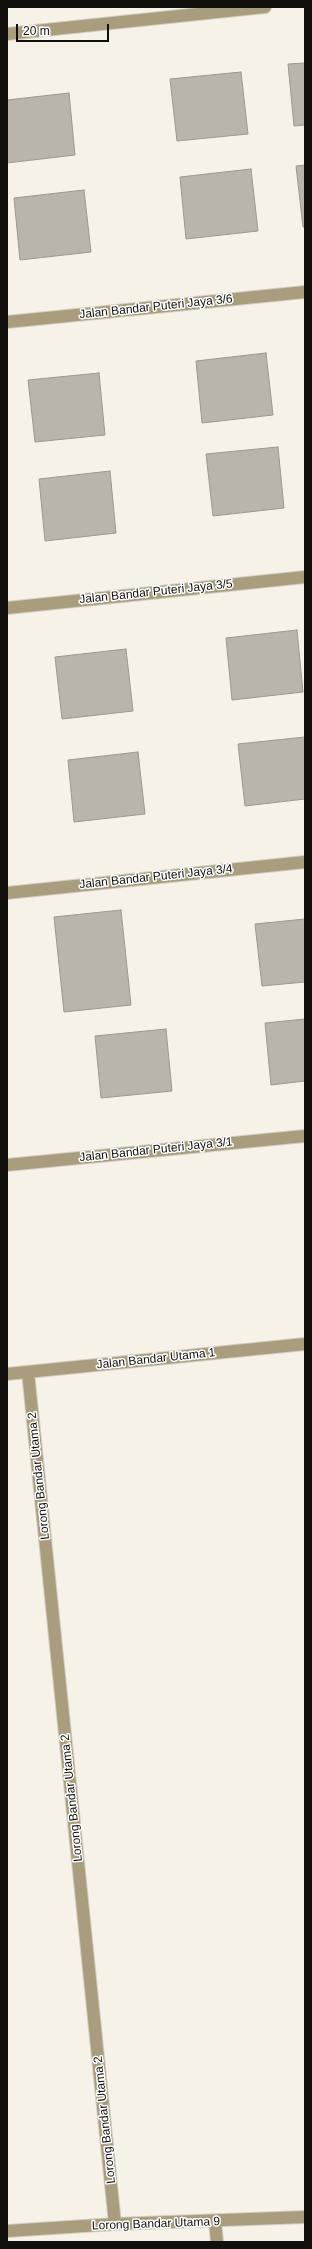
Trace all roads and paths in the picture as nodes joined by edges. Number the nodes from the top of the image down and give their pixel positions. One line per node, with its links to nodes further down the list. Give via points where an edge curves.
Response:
1 (265, 7): 2 (street)
2 (7, 34)
3 (305, 292): 4 (street, Jalan Bandar Puteri Jaya 3/6)
4 (7, 322)
5 (305, 576): 6 (street, Jalan Bandar Puteri Jaya 3/5)
6 (7, 608)
7 (305, 862): 8 (street, Jalan Bandar Puteri Jaya 3/4)
8 (7, 893)
9 (305, 1136): 10 (street, Jalan Bandar Puteri Jaya 3/1)
10 (7, 1165)
11 (305, 1344): 12 (street, Jalan Bandar Utama 1)
12 (28, 1372): 13 (street, Jalan Bandar Utama 1); 16 (street, Lorong Bandar Utama 2)
13 (7, 1374)
14 (305, 2216): 15 (street, Lorong Bandar Utama 9)
15 (215, 2222): 16 (street, Lorong Bandar Utama 9); 18 (street)
16 (115, 2224): 17 (street, Lorong Bandar Utama 9)
17 (7, 2232)
18 (217, 2242)

